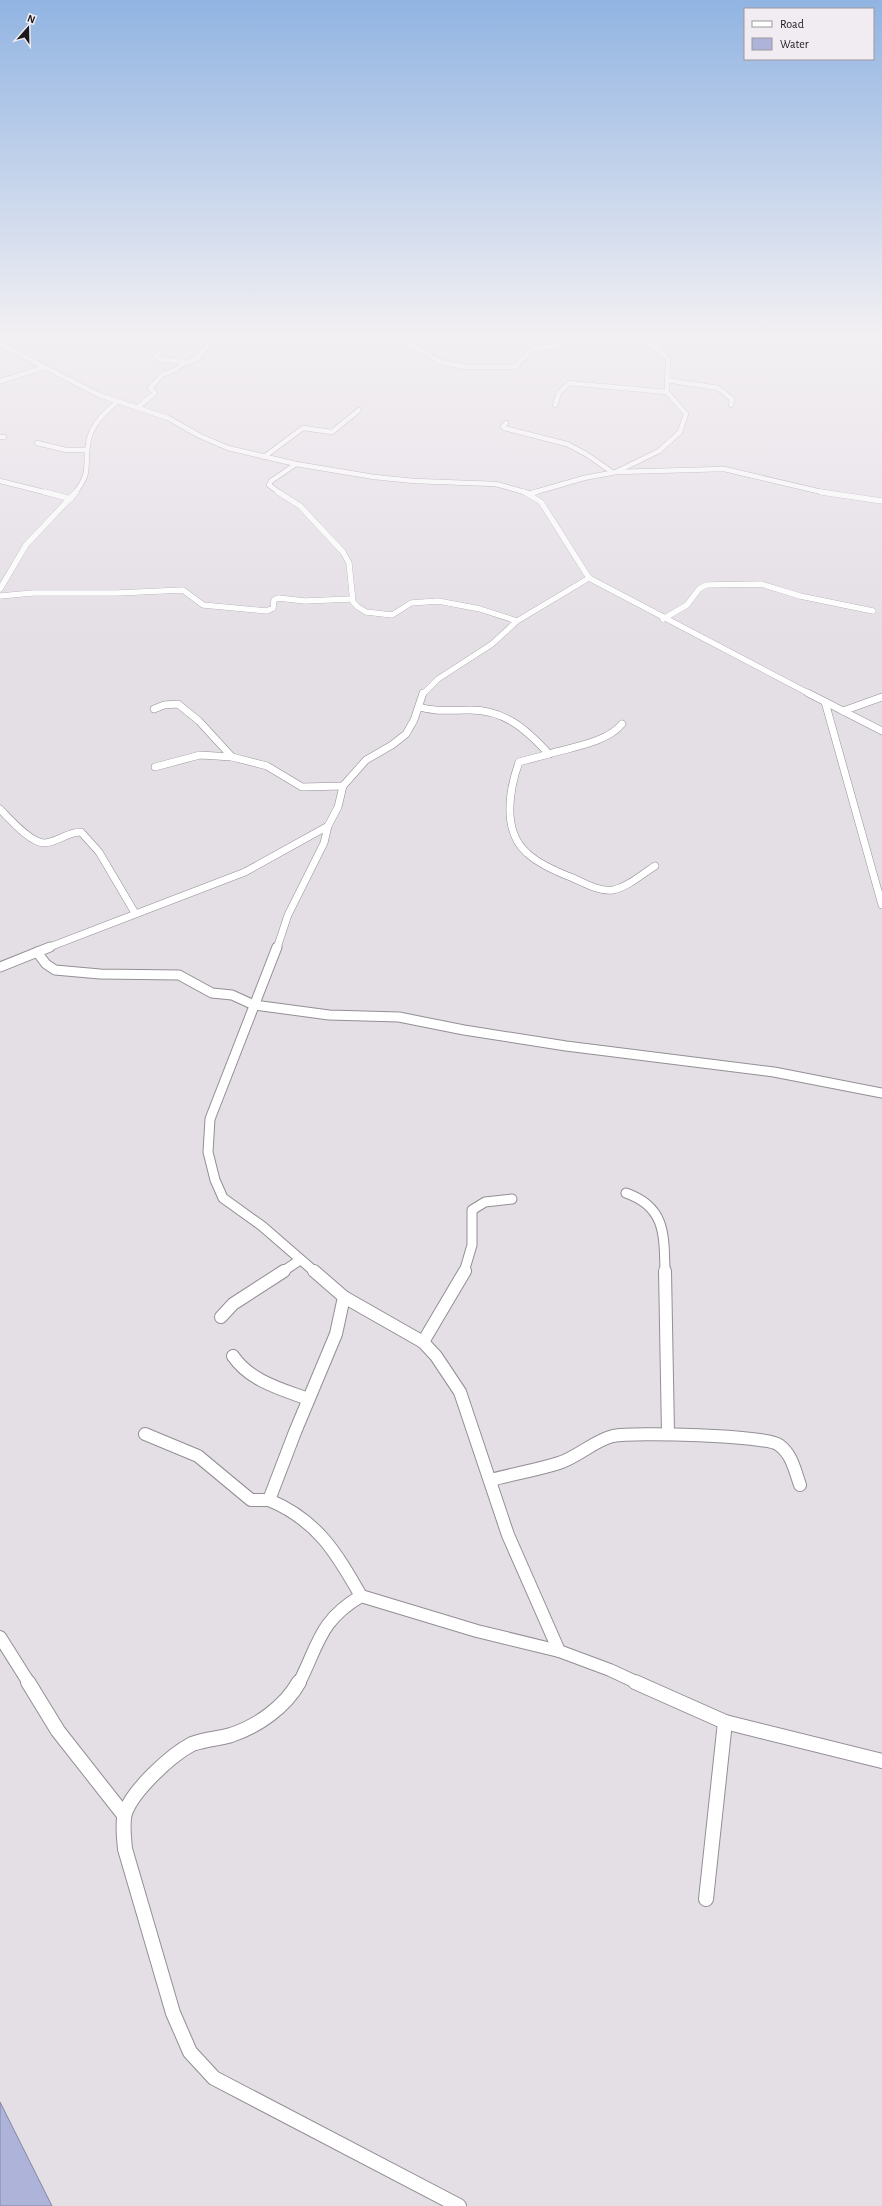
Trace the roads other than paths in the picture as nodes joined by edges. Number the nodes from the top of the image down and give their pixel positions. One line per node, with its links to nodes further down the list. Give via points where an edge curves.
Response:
1 (91, 438): 7 (street)
2 (206, 438): 8 (street, via 219,445)
3 (290, 438): 8 (street)
4 (542, 438): 10 (street, via 573,446)
5 (673, 438): 10 (street, via 659,451)
6 (37, 444): 7 (street, via 66,450)
7 (87, 450): 13 (street, via 86,478)
8 (264, 457): 9 (street)
9 (296, 464): 12 (street, via 404,481 496,484); 18 (street, via 269,485 308,512 318,527 348,558 351,570)
10 (614, 472): 12 (street); 14 (street, via 724,469 837,496)
11 (0, 481): 13 (street)
12 (530, 494): 15 (street, via 541,502)
13 (71, 499): 16 (street, via 28,541)
14 (882, 502)
15 (589, 578): 20 (street); 21 (street)
16 (0, 589)
17 (0, 596): 18 (street, via 183,590 203,605 267,611 273,608 274,600 278,598 304,602)
18 (351, 599): 21 (street, via 359,608 373,614 391,615 413,602 437,602 492,612)
19 (873, 611): 20 (street, via 800,596 761,584 706,585 699,589 687,605)
20 (663, 619): 23 (street)
21 (517, 621): 24 (street, via 492,644 424,691)
22 (882, 697): 26 (street)
23 (825, 702): 26 (street); 36 (street)
24 (419, 706): 29 (street, via 445,712 479,710 504,716 514,720); 32 (street, via 406,734 366,760)
25 (154, 709): 30 (street, via 178,704 199,721)
26 (843, 711): 28 (street)
27 (622, 724): 29 (street, via 605,737)
28 (882, 731)
29 (549, 754): 35 (street, via 518,762 510,787 509,808 522,847 548,866 607,890 618,889)
30 (232, 757): 31 (street, via 200,755); 32 (street, via 267,766 302,787)
31 (155, 767)
32 (343, 786): 34 (street, via 338,807)
33 (0, 809): 37 (street, via 20,829 37,841 45,843 73,832 81,832 99,852)
34 (328, 826): 37 (street, via 245,872); 40 (street, via 324,844 288,915)
35 (655, 866)
36 (882, 905)
37 (135, 913): 38 (street)
38 (38, 952): 39 (street); 40 (street, via 46,964 55,970 100,974 179,975 212,993 232,995)
39 (0, 966)
40 (254, 1005): 41 (street, via 329,1015 399,1017 566,1046 774,1072); 44 (street, via 210,1119 208,1152 215,1180 223,1198 262,1226)
41 (882, 1093)
42 (626, 1193): 50 (street, via 646,1201 659,1216 664,1246)
43 (512, 1199): 47 (street, via 483,1202 472,1210 472,1245 466,1269)
44 (300, 1260): 45 (street); 46 (street, via 233,1304)
45 (344, 1297): 47 (street); 49 (street, via 330,1351)
46 (221, 1317)
47 (423, 1342): 52 (street, via 436,1356 460,1392)
48 (233, 1356): 49 (street, via 242,1368 252,1374)
49 (308, 1399): 54 (street)
50 (668, 1433): 52 (street, via 614,1436 559,1463); 53 (street, via 774,1442 788,1452)
51 (145, 1434): 54 (street, via 198,1456 251,1500)
52 (491, 1480): 57 (street, via 520,1563)
53 (800, 1485)
54 (269, 1500): 55 (street, via 294,1511 326,1538)
55 (361, 1596): 57 (street); 60 (street, via 341,1610 326,1626 303,1677 282,1704 249,1728 223,1737 199,1741 188,1747 152,1777 139,1791)
56 (0, 1637): 60 (street, via 58,1731)
57 (559, 1651): 58 (street, via 610,1670)
58 (726, 1722): 59 (street); 61 (street)
59 (882, 1761)
60 (124, 1815): 62 (street, via 124,1843 162,1981 187,2047 196,2061 214,2078)
61 (706, 1899)
62 (459, 2206)

